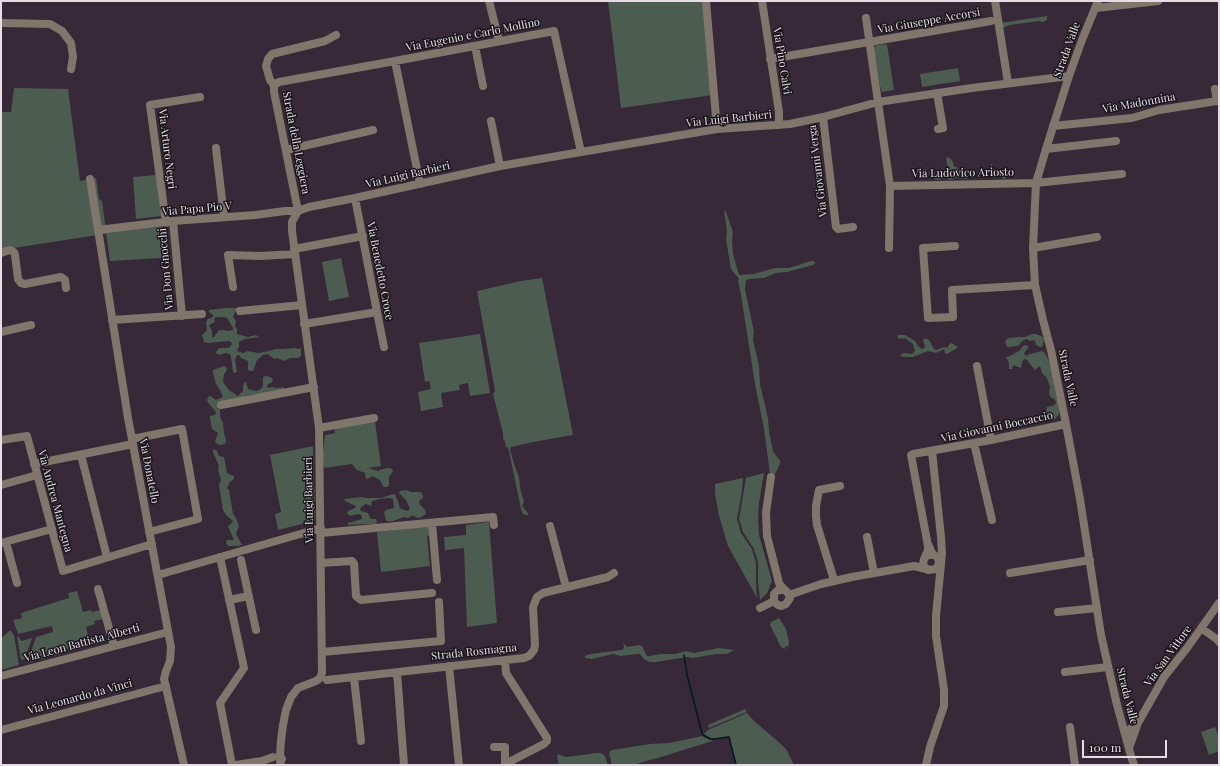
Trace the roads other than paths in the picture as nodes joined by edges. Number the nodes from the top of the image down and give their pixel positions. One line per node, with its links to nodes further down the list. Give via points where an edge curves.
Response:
1 (489, 1): 11 (street)
2 (706, 1): 29 (street)
3 (762, 1): 14 (street, Via Pino Calvi)
4 (995, 1): 18 (street)
5 (1158, 1): 6 (street)
6 (1097, 4): 17 (street, Strada Valle)
7 (866, 18): 12 (street)
8 (992, 21): 12 (street, Via Giuseppe Accorsi)
9 (1, 23): 16 (street, via 50,24 62,31 71,44)
10 (336, 35): 19 (street, Strada della Leggiera, via 325,41 272,54 266,66)
11 (499, 41): 13 (street, Via Eugenio e Carlo Mollino); 36 (street, Via Eugenio e Carlo Mollino, via 554,31)
12 (870, 42): 14 (street, Via Giuseppe Accorsi); 24 (street)
13 (475, 46): 15 (street, Via Eugenio e Carlo Mollino); 20 (street)
14 (770, 59): 27 (street, Via Pino Calvi)
15 (395, 62): 19 (street, Via Eugenio e Carlo Mollino, via 279,82); 41 (street)
16 (71, 69)
17 (1069, 76): 18 (street, Via Luigi Barbieri); 28 (street, Strada Valle)
18 (1008, 83): 22 (street, Via Luigi Barbieri)
19 (274, 85): 35 (street, Strada della Leggiera)
20 (484, 86)
21 (1215, 90): 28 (street, Via Madonnina, via 1217,101 1159,110 1132,118)
22 (937, 93): 24 (street, Via Luigi Barbieri); 30 (street, via 943,128)
23 (200, 97): 46 (street, Via Arturo Negri, via 150,105)
24 (878, 102): 25 (street, Via Luigi Barbieri); 42 (street)
25 (823, 117): 27 (street, Via Luigi Barbieri); 47 (street, Via Giovanni Verga, via 836,227)
26 (491, 121): 37 (street)
27 (779, 125): 29 (street, Via Luigi Barbieri)
28 (1053, 126): 34 (street, Strada Valle)
29 (717, 129): 36 (street, Via Luigi Barbieri)
30 (938, 129)
31 (373, 130): 35 (street)
32 (1116, 141): 34 (street)
33 (216, 148): 45 (street)
34 (1046, 149): 40 (street, Strada Valle)
35 (286, 150): 44 (street, Strada della Leggiera)
36 (581, 152): 37 (street, Via Luigi Barbieri)
37 (500, 166): 41 (street, Via Luigi Barbieri)
38 (1122, 174): 40 (street, Via Ludovico Ariosto)
39 (90, 179): 48 (street, Via Donatello)
40 (1036, 183): 42 (street, Via Ludovico Ariosto); 53 (street, Strada Valle)
41 (420, 184): 43 (street, Via Luigi Barbieri)
42 (890, 186): 52 (street)
43 (355, 198): 44 (street, Via Luigi Barbieri); 49 (street, Via Benedetto Croce)
44 (298, 211): 45 (street, Via Papa Pio V); 55 (street, Via Luigi Barbieri, via 292,222)
45 (224, 217): 46 (street, Via Papa Pio V)
46 (170, 222): 48 (street, Via Papa Pio V); 63 (street, Via Don Gnocchi)
47 (853, 227)
48 (98, 230): 64 (street, Via Donatello)
49 (363, 236): 55 (street); 61 (street, Via Benedetto Croce)
50 (1097, 237): 53 (street)
51 (955, 246): 56 (street, via 924,248 928,318 954,317 952,290)
52 (889, 248)
53 (1033, 248): 56 (street, Strada Valle)
54 (1, 252): 58 (street, via 14,252 20,283 61,277 65,280)
55 (295, 252): 57 (street, via 260,256 228,255); 59 (street, Via Luigi Barbieri)
56 (1035, 285): 73 (street, Strada Valle)
57 (233, 287)
58 (66, 288)
59 (302, 305): 60 (street); 65 (street, Via Luigi Barbieri)
60 (240, 311)
61 (377, 312): 65 (street); 68 (street, Via Benedetto Croce)
62 (202, 314): 63 (street)
63 (182, 316): 64 (street)
64 (112, 320): 77 (street, Via Donatello)
65 (304, 324): 70 (street, Via Luigi Barbieri)
66 (31, 325): 67 (street)
67 (1, 332)
68 (384, 347)
69 (977, 366): 76 (street)
70 (314, 387): 71 (street); 74 (street, Via Luigi Barbieri)
71 (221, 405)
72 (374, 418): 74 (street)
73 (1066, 424): 76 (street, Via Giovanni Boccaccio); 101 (street, Strada Valle)
74 (319, 428): 91 (street, Via Luigi Barbieri)
75 (1, 440): 81 (street, Via Andrea Mantegna, via 27,436)
76 (991, 440): 78 (street, Via Giovanni Boccaccio)
77 (132, 442): 80 (street); 92 (street, Via Donatello); 92 (street, via 182,429 198,519)
78 (974, 443): 79 (street, Via Giovanni Boccaccio); 86 (street)
79 (932, 451): 96 (street, Via Giovanni Boccaccio, via 911,455); 103 (street, via 941,537)
80 (81, 455): 81 (street); 97 (street)
81 (34, 464): 82 (street, Via Andrea Mantegna)
82 (37, 475): 84 (street); 90 (street, Via Andrea Mantegna)
83 (771, 477): 110 (street, via 766,521)
84 (1, 485)
85 (840, 486): 111 (street, via 819,490 816,511 817,525)
86 (992, 520)
87 (432, 523): 88 (street, via 493,517); 91 (street); 109 (street)
88 (494, 524)
89 (550, 526): 113 (street)
90 (52, 529): 94 (street); 97 (street, Via Andrea Mantegna, via 63,571)
91 (321, 531): 98 (street); 102 (street, Via Luigi Barbieri)
92 (149, 532): 95 (street, Via Donatello)
93 (867, 536): 106 (street)
94 (3, 542): 112 (street)
95 (152, 544): 97 (street); 108 (street, Via Donatello)
96 (928, 544): 99 (street); 103 (street)
97 (107, 557)
98 (220, 557): 108 (street); 120 (street)
99 (925, 558): 103 (street, via 930,554); 103 (street, via 923,564); 104 (street)
100 (241, 560): 118 (street)
101 (1090, 560): 107 (street); 124 (street, Strada Valle)
102 (321, 563): 116 (street, via 352,562 356,596 361,600); 131 (street, Via Luigi Barbieri)
103 (937, 565): 104 (street); 157 (street, via 936,636 944,706)
104 (910, 567): 106 (street)
105 (614, 573): 113 (street, Strada Rosmagna, via 608,577)
106 (874, 573): 111 (street)
107 (1010, 573)
108 (158, 575): 128 (street, Via Donatello)
109 (437, 580)
110 (778, 580): 115 (street); 117 (street)
111 (834, 580): 117 (street)
112 (17, 583)
113 (566, 587): 132 (street, Strada Rosmagna, via 537,597 533,607 535,645 532,653 524,658)
114 (98, 589): 130 (street)
115 (776, 592): 117 (street, via 780,590); 119 (street)
116 (432, 593)
117 (787, 593): 119 (street, via 788,603 778,605)
118 (249, 596): 120 (street); 127 (street)
119 (774, 601): 123 (street)
120 (230, 602): 153 (street, via 244,668 220,703)
121 (439, 602): 131 (street, via 441,641)
122 (1219, 603): 126 (street, Via San Vittore)
123 (760, 608)
124 (1097, 608): 125 (street); 134 (street, Strada Valle)
125 (1058, 612)
126 (1202, 628): 129 (street); 143 (street, Via San Vittore, via 1164,677)
127 (256, 630)
128 (168, 632): 130 (street, Via Leon Battista Alberti); 142 (street, Via Donatello, via 171,647 170,661 164,679)
129 (1219, 642)
130 (114, 646): 138 (street, Via Leon Battista Alberti)
131 (322, 652): 137 (street, Via Luigi Barbieri)
132 (505, 660): 133 (street, Strada Rosmagna); 151 (street, via 506,673 547,738 544,744)
133 (449, 666): 135 (street, Strada Rosmagna); 156 (street)
134 (1108, 667): 136 (street); 146 (street, Strada Valle)
135 (397, 672): 139 (street, Strada Rosmagna); 155 (street)
136 (1065, 672)
137 (322, 673): 140 (street); 141 (street)
138 (1, 676)
139 (354, 678): 140 (street, Strada Rosmagna); 147 (street)
140 (327, 680): 141 (street, Strada Rosmagna)
141 (316, 681): 150 (street, via 298,688 291,697 286,710)
142 (166, 686): 145 (street, Via Leonardo da Vinci); 152 (street, Via Donatello)
143 (1138, 723): 146 (street, Via San Vittore); 149 (street, Via San Vittore)
144 (1070, 727): 158 (street)
145 (1, 730)
146 (1125, 733): 149 (street, Strada Valle)
147 (361, 741)
148 (494, 747): 151 (street, via 505,747)
149 (1129, 748): 159 (street, Strada Valle)
150 (278, 760): 154 (street)
151 (508, 763)
152 (184, 765)
153 (232, 765)
154 (236, 765)
155 (404, 765)
156 (459, 765)
157 (926, 765)
158 (1075, 765)
159 (1134, 765)

